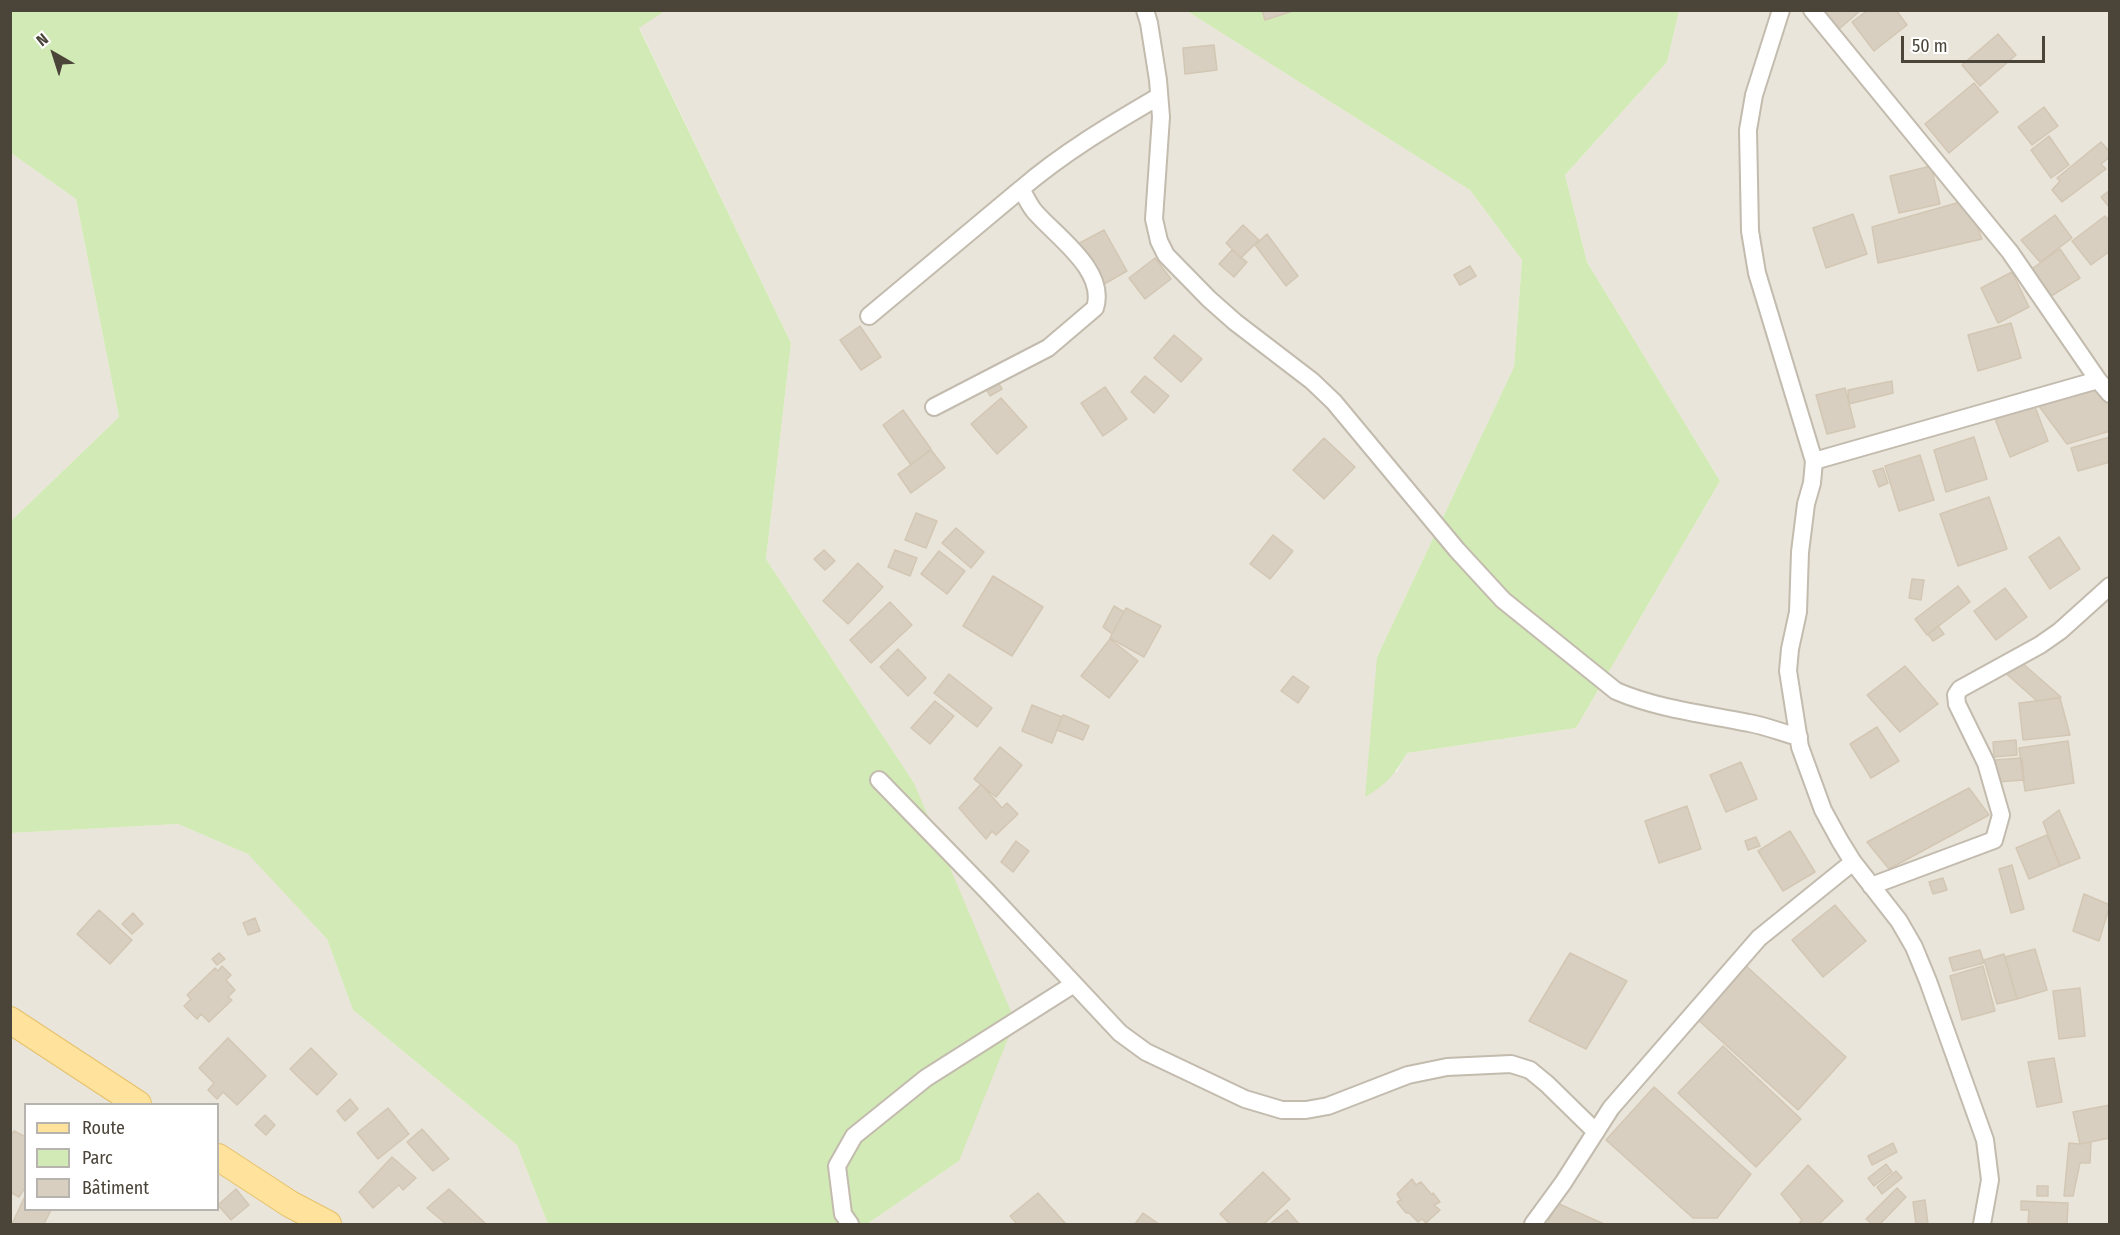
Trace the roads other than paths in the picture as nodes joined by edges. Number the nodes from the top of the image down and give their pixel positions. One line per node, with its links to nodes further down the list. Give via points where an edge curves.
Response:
1 (1145, 10): 4 (street)
2 (1781, 10): 10 (street, via 1754,94 1748,130 1750,231 1757,273)
3 (1812, 10): 7 (street, via 2010,252)
4 (1158, 97): 5 (street, via 1111,124); 12 (street, via 1161,117 1154,219 1167,255 1227,315 1334,402 1503,600 1616,691)
5 (1021, 189): 6 (street); 9 (street, via 1035,212 1088,267 1098,298 1095,308 1048,348)
6 (869, 316)
7 (2098, 380): 8 (street); 10 (street)
8 (2109, 394)
9 (934, 407)
10 (1814, 461): 12 (street, via 1788,671)
11 (2109, 586): 15 (street, via 2061,631 1960,689 1956,695 1986,764 2001,815 1994,840)
12 (1799, 738): 14 (street, via 1823,810)
13 (879, 780): 16 (street)
14 (1853, 862): 15 (street); 19 (street, via 1759,938 1611,1108)
15 (1871, 886): 24 (street, via 1914,947 1982,1126 1990,1180)
16 (1074, 984): 19 (street, via 1120,1034 1146,1052 1245,1099 1282,1110 1328,1106 1408,1075 1447,1067 1510,1064 1530,1070); 22 (street, via 926,1078 854,1136 837,1166 843,1214)
17 (10, 1020): 18 (main road)
18 (136, 1103)
19 (1596, 1132): 23 (street)
20 (219, 1158): 21 (main road)
21 (312, 1221)
22 (850, 1224)
23 (1533, 1224)
24 (1982, 1224)

